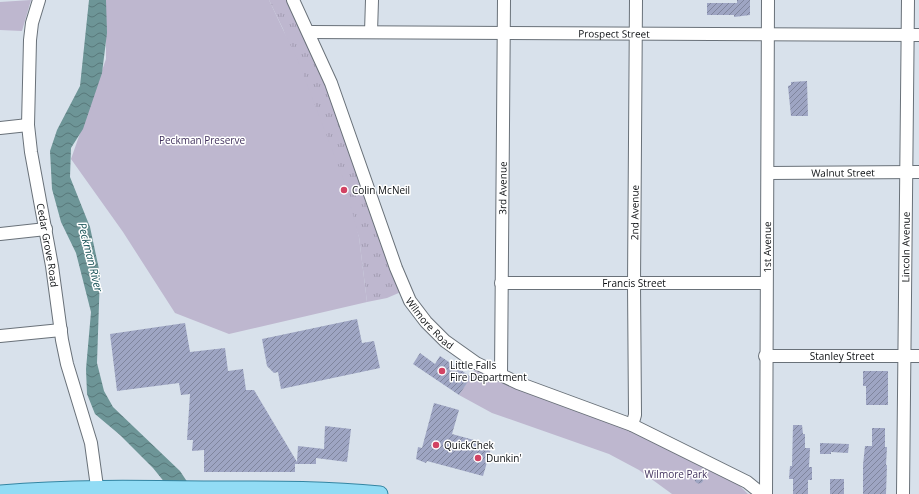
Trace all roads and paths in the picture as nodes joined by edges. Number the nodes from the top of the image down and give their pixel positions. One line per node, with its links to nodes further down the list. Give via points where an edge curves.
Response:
1 (39, 0): 14 (street, Cedar Grove Road, via 30,40)
2 (293, 0): 8 (street, Wilmore Road)
3 (372, 0): 9 (street)
4 (504, 0): 10 (street, 3rd Avenue)
5 (636, 0): 11 (street, 2nd Avenue)
6 (768, 0): 12 (street, 1st Avenue)
7 (908, 0): 13 (street, Lincoln Avenue)
8 (309, 32): 9 (street, Prospect Street); 28 (street, Wilmore Road, via 331,83 410,301 445,341 476,363)
9 (371, 32): 10 (street, Prospect Street)
10 (504, 33): 11 (street, Prospect Street); 20 (street, 3rd Avenue)
11 (637, 34): 12 (street, Prospect Street); 22 (street, 2nd Avenue)
12 (768, 34): 13 (street, Prospect Street); 17 (street, 1st Avenue)
13 (913, 35): 16 (street, Lincoln Avenue)
14 (28, 126): 15 (street); 18 (street, Cedar Grove Road, via 35,178)
15 (0, 128)
16 (913, 172): 17 (street, Walnut Street); 26 (street, Lincoln Avenue)
17 (768, 173): 21 (street, 1st Avenue)
18 (46, 229): 19 (street); 23 (street, Cedar Grove Road)
19 (0, 234)
20 (501, 283): 22 (street, Francis Street); 28 (street, 3rd Avenue)
21 (766, 283): 22 (street, Francis Street); 25 (street, 1st Avenue)
22 (634, 284): 29 (street, 2nd Avenue, via 635,415)
23 (61, 330): 24 (street); 30 (street, Cedar Grove Road, via 91,443)
24 (0, 336)
25 (765, 356): 26 (street, Stanley Street); 35 (street, 1st Avenue)
26 (905, 356): 27 (street, Stanley Street); 36 (street, Lincoln Avenue)
27 (919, 356)
28 (501, 375): 29 (street, Wilmore Road)
29 (632, 425): 34 (street, Wilmore Road, via 747,482)
30 (97, 491): 31 (main road, via 158,488); 32 (main road, via 52,488)
31 (303, 492): 33 (main road)
32 (0, 493)
33 (380, 494)
34 (762, 494)
35 (766, 494)
36 (903, 494)

